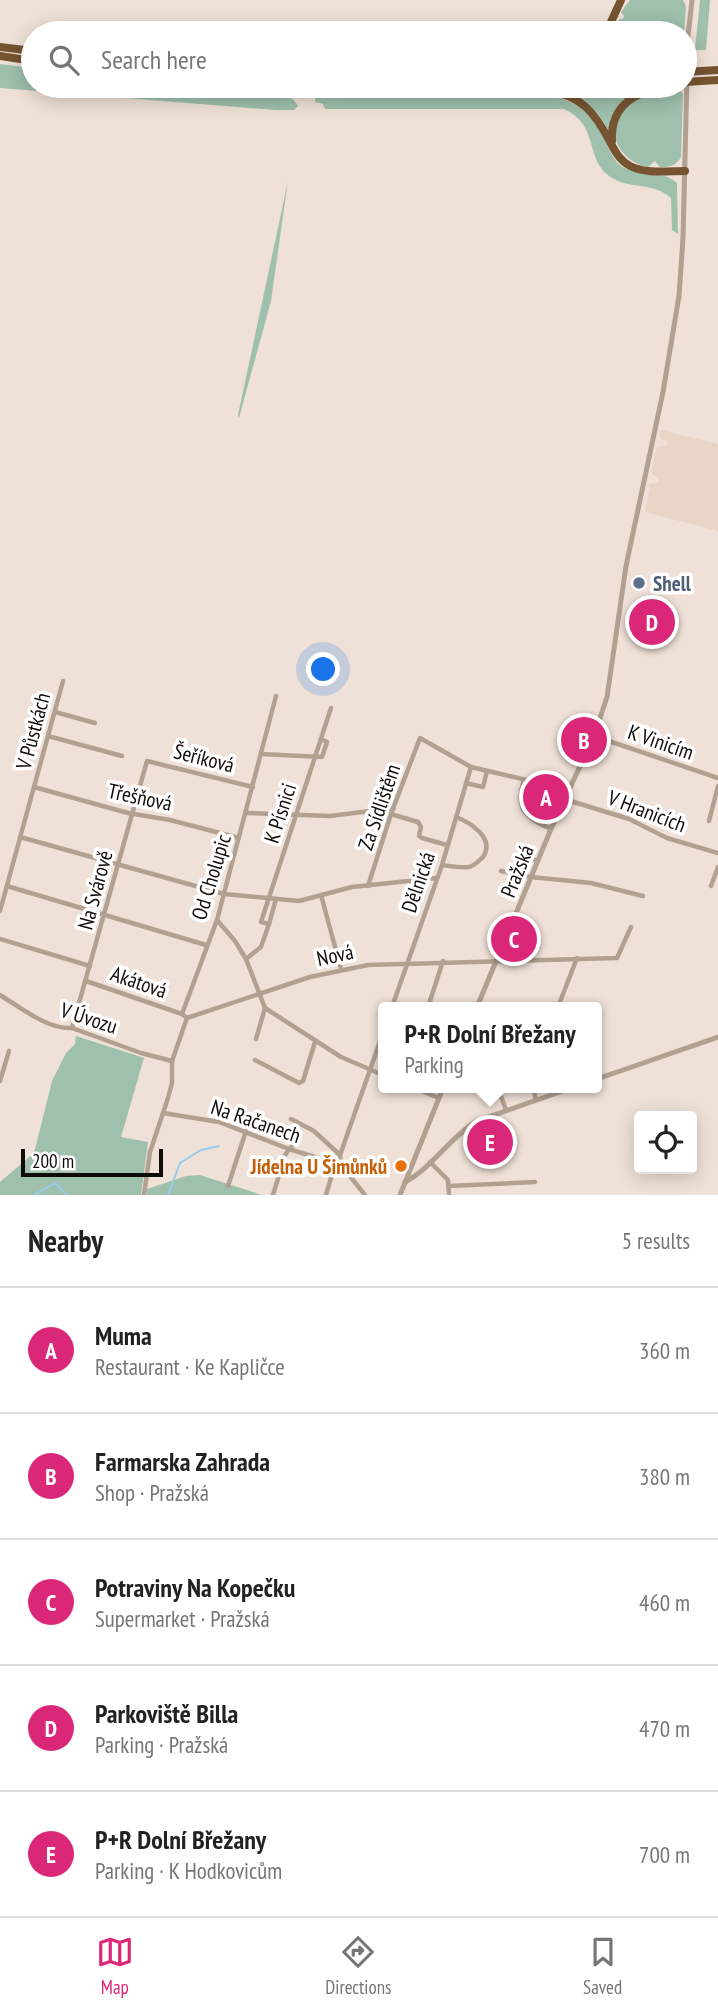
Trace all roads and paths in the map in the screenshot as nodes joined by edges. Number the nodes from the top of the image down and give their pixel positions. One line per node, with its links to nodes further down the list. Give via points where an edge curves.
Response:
1 (621, 0): 3 (highway)
2 (692, 0): 6 (street, Pražská)
3 (614, 13): 4 (highway); 5 (highway)
4 (611, 21)
5 (614, 21)
6 (690, 21)
7 (0, 47): 8 (highway)
8 (21, 50)
9 (0, 56): 10 (highway)
10 (21, 59)
11 (718, 70): 12 (highway)
12 (697, 72)
13 (718, 80): 14 (highway)
14 (697, 82)
15 (573, 98): 18 (highway, via 595,115)
16 (634, 98): 18 (highway, via 613,125)
17 (686, 98): 19 (street, Pražská)
18 (613, 148): 19 (highway, via 638,169)
19 (685, 172): 26 (street, Pražská, via 675,320 626,566 607,697)
20 (63, 681): 23 (street, V Půstkách)
21 (276, 696): 27 (street, Od Cholupic)
22 (331, 708): 29 (street, K Písnici)
23 (55, 712): 24 (street); 25 (street, V Půstkách)
24 (95, 723)
25 (48, 736): 28 (street); 37 (street, V Půstkách)
26 (594, 736): 33 (street, K Vinicím); 39 (street, Pražská)
27 (261, 754): 29 (street); 38 (street, Od Cholupic)
28 (122, 756)
29 (315, 757): 45 (street, K Písnici)
30 (147, 761): 38 (street, Šeříková); 42 (street, Na Svárově)
31 (471, 767): 32 (street); 35 (street, Dělnická); 41 (street, Za Sídlištěm, via 420,738)
32 (487, 771): 34 (street); 35 (street, via 483,787)
33 (718, 778)
34 (524, 779): 39 (street); 48 (street, via 523,810)
35 (466, 783): 46 (street, Dělnická)
36 (718, 786): 47 (street)
37 (34, 787): 42 (street, Třešňová); 49 (street, V Půstkách)
38 (253, 787): 43 (street, Od Cholupic)
39 (569, 790): 40 (street, Pražská)
40 (564, 799): 48 (street, Pražská); 52 (street, V Hranicích)
41 (394, 808): 44 (street, Za Sídlištěm); 45 (street)
42 (133, 813): 50 (street, Třešňová); 54 (street, Na Svárově)
43 (246, 813): 45 (street); 50 (street, Od Cholupic)
44 (391, 814): 51 (street, via 418,822 419,836); 62 (street, Za Sídlištěm)
45 (296, 815): 67 (street, K Písnici)
46 (455, 817): 51 (street, Dělnická); 55 (street, via 480,831 485,853 470,867)
47 (709, 821)
48 (551, 829): 53 (street, Pražská)
49 (20, 837): 54 (street); 61 (street, V Půstkách)
50 (239, 838): 64 (street, Od Cholupic)
51 (447, 845): 55 (street, Dělnická)
52 (718, 853)
53 (538, 861): 58 (street, via 523,856); 59 (street, Pražská)
54 (119, 864): 64 (street); 70 (street, Na Svárově)
55 (442, 865): 60 (street, Dělnická)
56 (718, 867): 63 (street)
57 (501, 871): 58 (street)
58 (519, 875): 59 (street)
59 (531, 877): 66 (street, via 592,883); 78 (street, Pražská)
60 (436, 878): 62 (street); 80 (street, Dělnická)
61 (7, 886): 69 (street, V Půstkách); 70 (street)
62 (368, 886): 65 (street)
63 (711, 886)
64 (224, 894): 67 (street); 71 (street, Od Cholupic)
65 (321, 895): 68 (street, via 299,901); 82 (street)
66 (643, 896)
67 (269, 898): 68 (street); 72 (street, K Písnici, via 261,922)
68 (276, 899): 72 (street, K Písnici)
69 (0, 911)
70 (105, 916): 75 (street); 81 (street, Na Svárově)
71 (217, 920): 75 (street, Od Cholupic); 77 (street)
72 (269, 924): 77 (street, K Písnici, via 261,947)
73 (631, 927): 76 (street, Nová, via 618,958)
74 (0, 939): 81 (street)
75 (206, 945): 91 (street, Od Cholupic)
76 (578, 958): 78 (street, Nová); 89 (street)
77 (246, 959): 84 (street)
78 (497, 960): 79 (street, Nová); 88 (street, Pražská)
79 (443, 961): 80 (street, Nová); 87 (street)
80 (408, 962): 82 (street, Nová); 86 (street, Dělnická)
81 (90, 966): 83 (street, Na Svárově)
82 (341, 970): 84 (street, Nová)
83 (86, 981): 91 (street, Akátová); 92 (street, Na Svárově)
84 (259, 993): 90 (street); 91 (street, Nová)
85 (0, 995): 92 (street, V Úvozu, via 53,1024)
86 (394, 1002)
87 (430, 1002)
88 (479, 1002)
89 (560, 1002)
90 (265, 1008): 94 (street); 95 (street)
91 (184, 1016): 99 (street, Od Cholupic)
92 (72, 1028): 99 (street, V Úvozu)
93 (718, 1037): 102 (street)
94 (256, 1039)
95 (315, 1042): 98 (street, via 299,1083); 100 (street)
96 (378, 1047): 100 (street)
97 (9, 1051): 103 (street)
98 (256, 1060)
99 (172, 1061): 112 (street, Od Cholupic, via 172,1083)
100 (370, 1070): 101 (street); 117 (street)
101 (378, 1074)
102 (602, 1077)
103 (0, 1081)
104 (426, 1093): 109 (street)
105 (441, 1093): 109 (street)
106 (500, 1093): 111 (street)
107 (534, 1093): 110 (street)
108 (556, 1093): 110 (street)
109 (439, 1098): 120 (street)
110 (536, 1100): 111 (street)
111 (506, 1110): 118 (street, via 465,1128)
112 (163, 1113): 115 (street, Na Račanech); 124 (street, Od Cholupic, via 150,1152)
113 (291, 1119): 114 (street)
114 (296, 1123): 116 (street); 117 (street)
115 (246, 1131): 116 (street, Na Račanech); 122 (street)
116 (289, 1149): 119 (street, Na Račanech); 125 (street)
117 (340, 1155): 119 (street)
118 (430, 1162): 120 (street); 123 (street)
119 (338, 1165): 126 (street); 127 (street)
120 (405, 1182): 128 (street)
121 (535, 1182): 123 (street)
122 (228, 1186)
123 (449, 1186): 129 (street)
124 (144, 1195)
125 (273, 1195)
126 (326, 1195)
127 (365, 1195)
128 (400, 1195)
129 (449, 1195)

